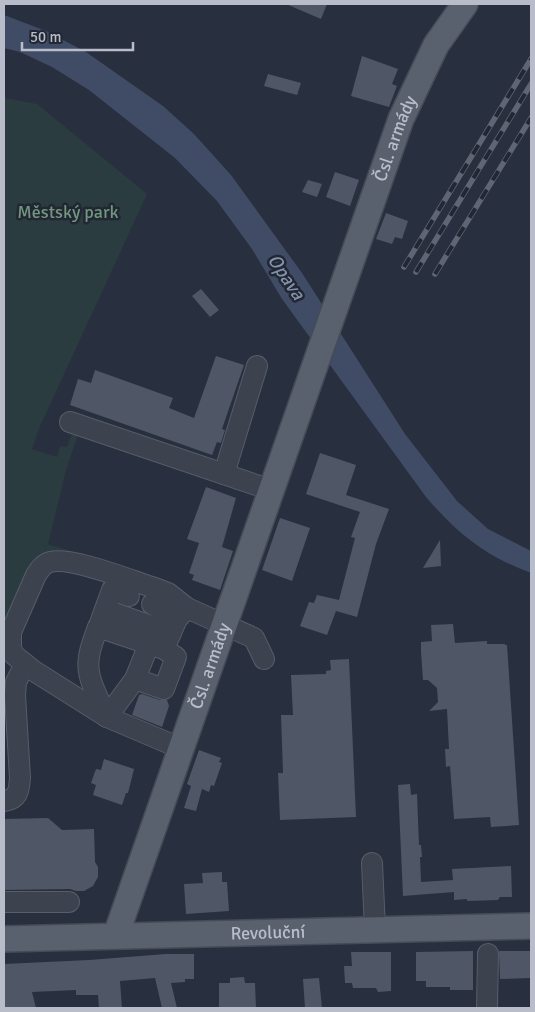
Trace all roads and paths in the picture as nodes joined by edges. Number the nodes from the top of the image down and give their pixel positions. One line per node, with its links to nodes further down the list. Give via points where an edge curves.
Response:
1 (464, 4): 5 (main road, Čsl. armády, via 436,45 401,119)
2 (257, 366): 4 (street)
3 (70, 422): 4 (street)
4 (224, 474): 5 (street)
5 (271, 490): 9 (main road, Čsl. armády)
6 (129, 596): 8 (street, via 112,590)
7 (152, 604): 10 (street)
8 (102, 618): 10 (street); 15 (street, via 88,669)
9 (224, 623): 10 (street); 12 (street, via 254,638); 16 (main road, Čsl. armády)
10 (170, 631): 11 (street, via 168,594 74,562 55,561 41,568 36,575); 14 (street); 14 (street, via 176,657 164,689)
11 (7, 641): 13 (street, via 14,655)
12 (264, 659)
13 (25, 664): 15 (street); 17 (street, via 16,682 15,695 19,791 15,797)
14 (135, 680): 15 (street)
15 (107, 716): 16 (street)
16 (180, 748): 23 (main road, Čsl. armády)
17 (4, 801)
18 (372, 863): 22 (street)
19 (4, 902): 20 (street)
20 (69, 902)
21 (531, 926): 22 (main road, Revoluční)
22 (375, 929): 23 (main road, Revoluční)
23 (116, 935): 24 (main road, Revoluční)
24 (4, 939)
25 (488, 954): 26 (street)
26 (487, 1008)

